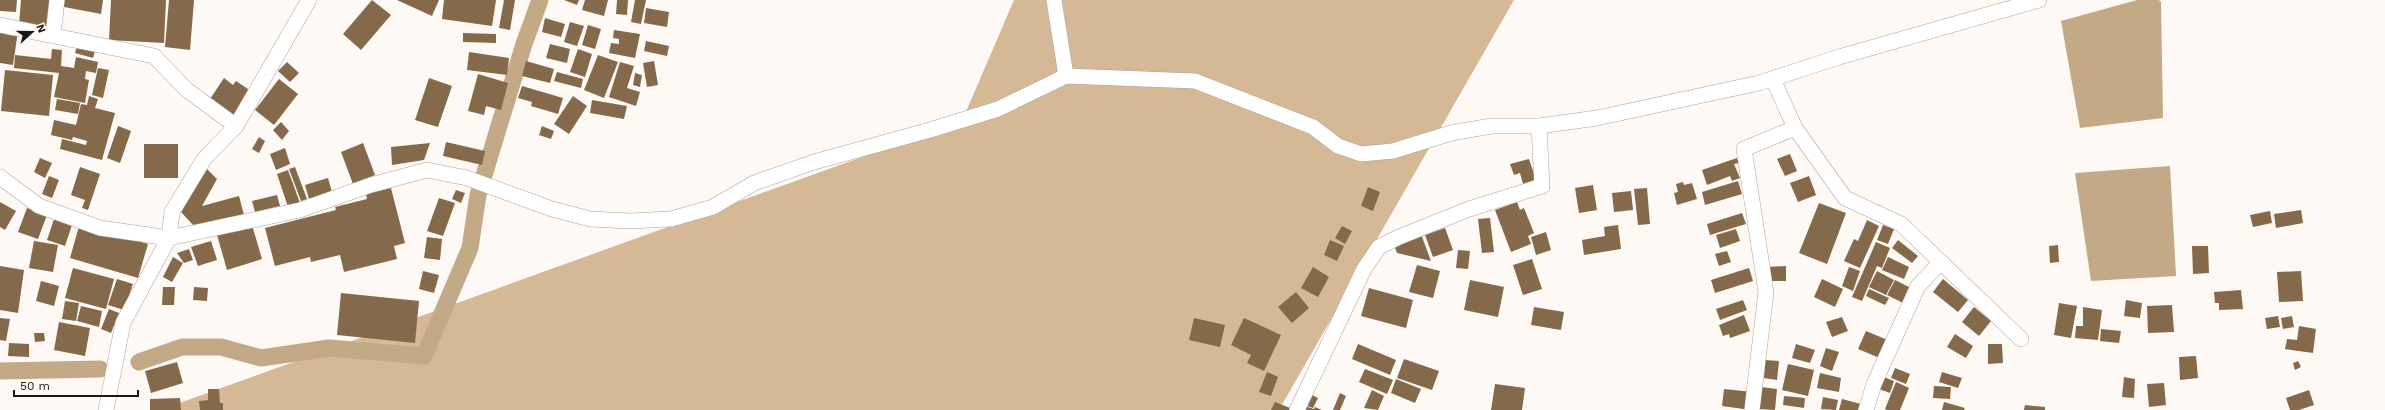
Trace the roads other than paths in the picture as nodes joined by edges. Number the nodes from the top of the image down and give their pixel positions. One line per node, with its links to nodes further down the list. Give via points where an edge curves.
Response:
1 (57, 0): 6 (street)
2 (1054, 0): 7 (street)
3 (2039, 0): 8 (street, via 1839,57)
4 (304, 2): 9 (street)
5 (0, 25): 6 (street)
6 (53, 35): 9 (street, via 154,56 187,90)
7 (1066, 76): 10 (street, via 1195,81 1313,127 1338,146 1361,154 1393,151 1491,126); 13 (street, via 998,109 814,162 754,183 713,207 671,218 630,221 590,219 467,178 427,170 371,185 300,210)
8 (1773, 79): 10 (street, via 1597,118); 11 (street)
9 (236, 126): 13 (street, via 204,159 172,212)
10 (1539, 126): 17 (street, via 1542,186 1469,209 1379,247 1364,269)
11 (1795, 128): 14 (street, via 1845,198 1901,224); 18 (street, via 1744,149 1766,292)
12 (0, 177): 13 (street, via 39,206 100,228)
13 (169, 238): 16 (street, via 123,322)
14 (1941, 262): 15 (street); 19 (street, via 1918,286 1874,384)
15 (2021, 339)
16 (106, 410)
17 (1297, 410)
18 (1752, 410)
19 (1866, 410)

